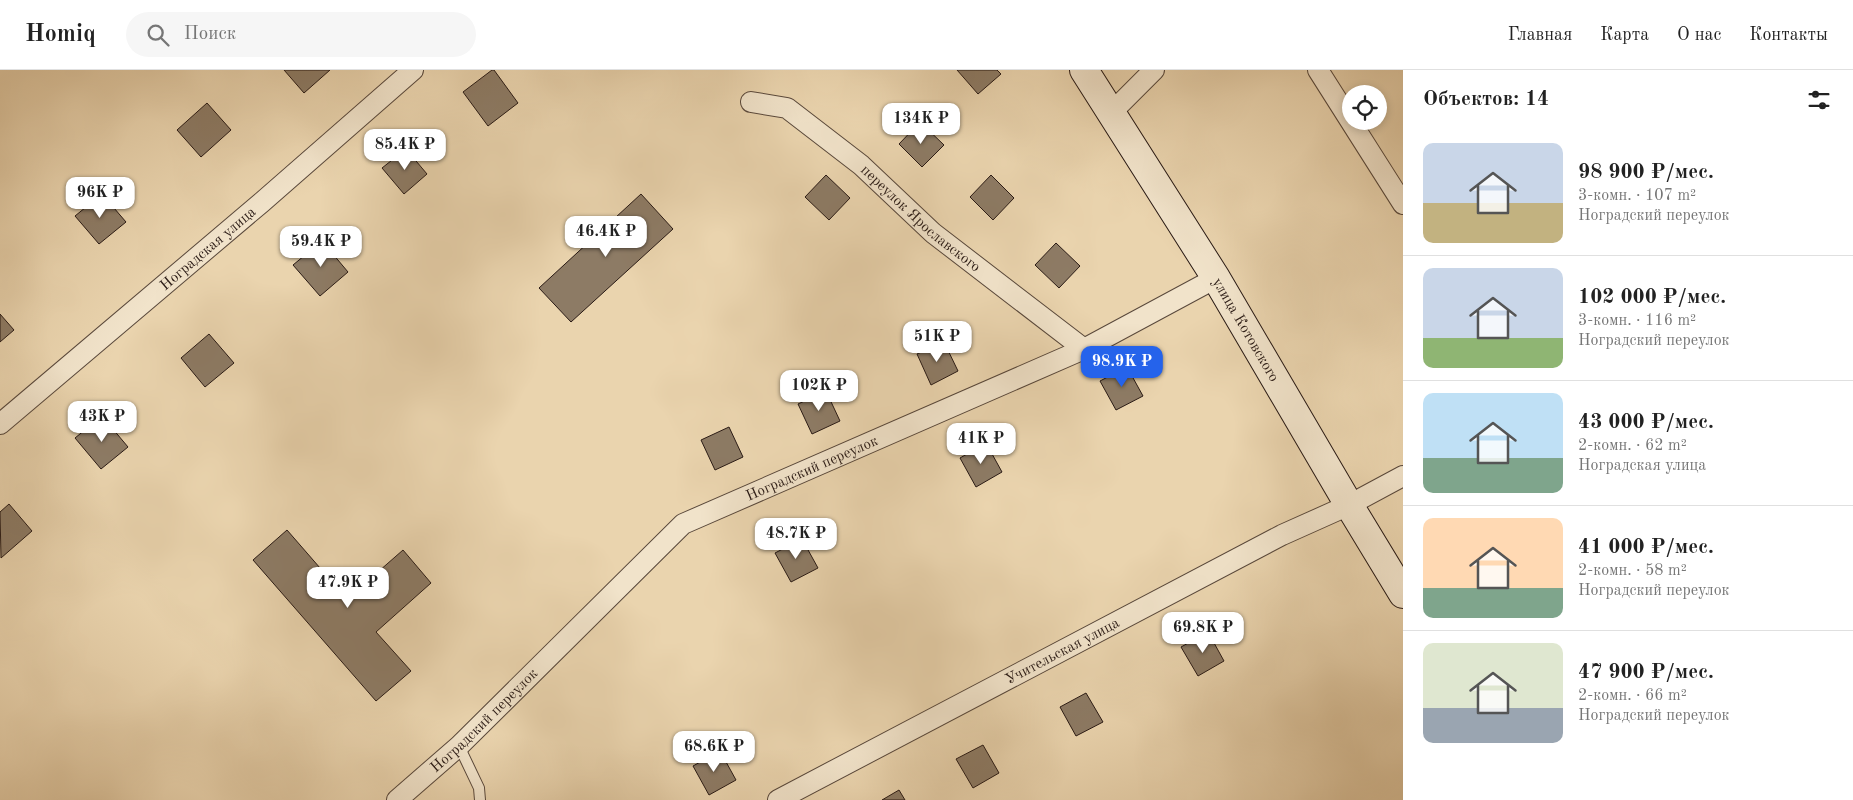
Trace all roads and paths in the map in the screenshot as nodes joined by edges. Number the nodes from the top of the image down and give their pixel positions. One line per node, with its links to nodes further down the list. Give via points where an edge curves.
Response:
1 (413, 70): 10 (street, Ноградская улица)
2 (1084, 70): 6 (main road, улица Котовского)
3 (1154, 70): 6 (street)
4 (1318, 70): 7 (street)
5 (750, 102): 9 (street, переулок Ярославского, via 788,108 861,165 933,233)
6 (1111, 114): 8 (main road, улица Котовского)
7 (1403, 204)
8 (1216, 278): 9 (street, Ноградский переулок); 12 (main road, улица Котовского)
9 (1084, 349): 14 (street, Ноградский переулок, via 683,524)
10 (0, 424)
11 (1403, 476): 12 (street, Учительская улица)
12 (1349, 506): 13 (main road, улица Котовского); 19 (street, Учительская улица, via 1282,535)
13 (1403, 594)
14 (459, 746): 15 (lane); 16 (street, Ноградский переулок)
15 (479, 788): 17 (lane); 18 (lane)
16 (397, 800)
17 (480, 800)
18 (485, 800)
19 (778, 800)

